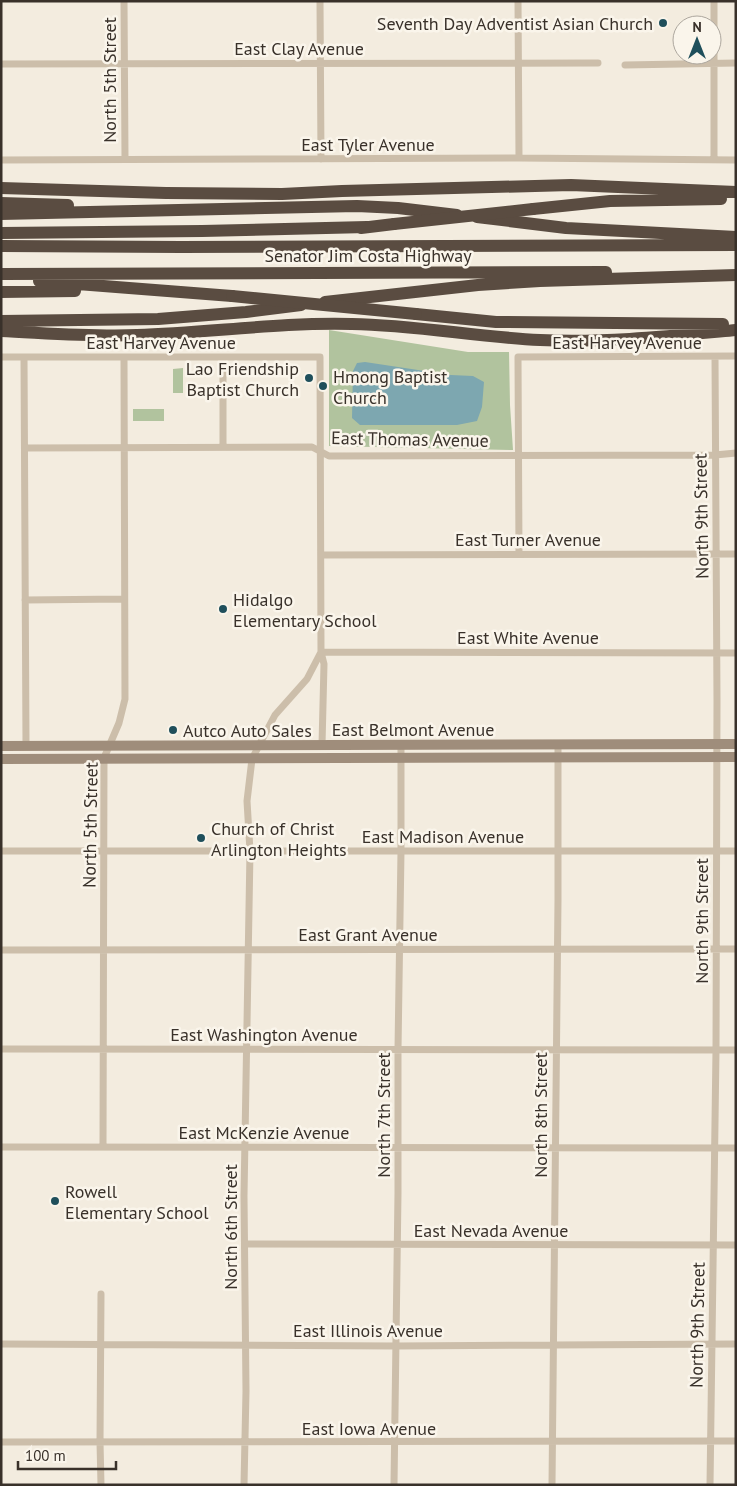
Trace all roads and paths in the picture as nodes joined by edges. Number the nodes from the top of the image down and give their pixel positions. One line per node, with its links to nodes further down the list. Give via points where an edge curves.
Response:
1 (124, 1): 12 (street, North 5th Street)
2 (320, 1): 6 (street)
3 (518, 1): 7 (street)
4 (714, 1): 5 (street)
5 (714, 15)
6 (320, 63): 7 (street, East Clay Avenue); 12 (street, East Clay Avenue); 18 (street)
7 (519, 63): 13 (street, East Clay Avenue); 17 (street)
8 (672, 63): 14 (street)
9 (722, 63): 10 (street)
10 (736, 63)
11 (1, 64): 12 (street, East Clay Avenue)
12 (124, 64): 16 (street, North 5th Street)
13 (598, 64)
14 (625, 64)
15 (714, 65): 19 (street)
16 (125, 158): 18 (street, East Tyler Avenue); 20 (street, East Tyler Avenue)
17 (519, 158): 18 (street, East Tyler Avenue); 19 (street, East Tyler Avenue)
18 (321, 159)
19 (714, 159): 21 (street, East Tyler Avenue)
20 (1, 160)
21 (736, 160)
22 (1, 188): 23 (highway, via 282,194 571,184)
23 (736, 192)
24 (736, 199): 28 (highway, bridge, via 610,201)
25 (1, 203): 26 (highway)
26 (153, 210): 27 (highway); 30 (highway, via 383,207 566,228)
27 (1, 214)
28 (367, 227): 29 (highway); 33 (highway)
29 (1, 232)
30 (736, 237)
31 (736, 245): 33 (highway, Senator Jim Costa Highway)
32 (1, 246): 33 (highway, Senator Jim Costa Highway)
33 (134, 246)
34 (1, 274): 35 (highway, Senator Jim Costa Highway, via 472,271)
35 (736, 275): 40 (highway, via 478,285)
36 (1, 278): 37 (highway)
37 (165, 291): 38 (highway); 42 (highway, bridge, via 496,322)
38 (1, 292)
39 (1, 313): 40 (highway)
40 (190, 316): 41 (highway, via 134,320)
41 (1, 321)
42 (736, 324)
43 (736, 330): 44 (highway, via 580,341 354,324 138,335)
44 (1, 331)
45 (715, 356): 46 (street, East Harvey Avenue); 56 (street, East Harvey Avenue, via 518,357); 57 (street, North 9th Street)
46 (736, 356)
47 (1, 357): 48 (street, East Harvey Avenue)
48 (24, 357): 49 (street, East Harvey Avenue); 52 (street)
49 (124, 357): 50 (street, East Harvey Avenue); 53 (street, North 5th Street)
50 (223, 357): 51 (street); 54 (street, East Harvey Avenue, via 320,357)
51 (223, 447): 53 (street, East Thomas Avenue); 54 (street, East Thomas Avenue, via 312,447)
52 (25, 448): 53 (street, East Thomas Avenue); 62 (street)
53 (124, 448): 63 (street, North 5th Street)
54 (321, 452): 56 (street, East Thomas Avenue, via 329,456); 61 (street)
55 (736, 453): 57 (street, East Thomas Avenue)
56 (518, 455): 57 (street, East Thomas Avenue); 58 (street)
57 (715, 455): 59 (street, North 9th Street)
58 (519, 554): 59 (street, East Turner Avenue); 61 (street, East Turner Avenue)
59 (716, 554): 60 (street, East Turner Avenue); 65 (street, North 9th Street)
60 (736, 554)
61 (321, 555): 64 (street)
62 (26, 600): 63 (street); 69 (street)
63 (124, 600): 70 (street, North 5th Street, via 125,699)
64 (321, 652): 65 (street, East White Avenue); 71 (street, via 324,664); 75 (street, North 6th Street, via 307,679 275,715)
65 (716, 653): 66 (street, East White Avenue); 67 (street, North 9th Street)
66 (736, 653)
67 (716, 744): 68 (main road, East Belmont Avenue); 73 (main road, East Belmont Avenue); 76 (street, North 9th Street)
68 (736, 744)
69 (26, 745): 70 (main road, East Belmont Avenue); 74 (main road, East Belmont Avenue)
70 (110, 745): 75 (main road, East Belmont Avenue); 78 (street, North 5th Street)
71 (322, 745): 72 (main road, East Belmont Avenue); 75 (main road, East Belmont Avenue)
72 (401, 745): 73 (main road, East Belmont Avenue); 79 (street, North 7th Street)
73 (558, 745): 80 (street, North 8th Street)
74 (1, 746)
75 (258, 746): 82 (street, North 6th Street)
76 (716, 757): 77 (main road, East Belmont Avenue); 80 (main road, East Belmont Avenue); 88 (street, North 9th Street)
77 (736, 757)
78 (104, 758): 81 (main road, East Belmont Avenue); 82 (main road, East Belmont Avenue); 84 (street, North 5th Street)
79 (401, 758): 80 (main road, East Belmont Avenue); 82 (main road, East Belmont Avenue); 86 (street, North 7th Street)
80 (558, 758): 87 (street, North 8th Street)
81 (1, 759)
82 (252, 759): 85 (street, North 6th Street, via 247,802)
83 (1, 851): 84 (street, East Madison Avenue)
84 (104, 851): 85 (street, East Madison Avenue); 92 (street, North 5th Street)
85 (250, 851): 86 (street, East Madison Avenue); 93 (street, North 6th Street)
86 (401, 851): 87 (street, East Madison Avenue); 94 (street, North 7th Street)
87 (558, 851): 88 (street, East Madison Avenue); 95 (street, North 8th Street)
88 (716, 851): 89 (street, East Madison Avenue); 96 (street, North 9th Street)
89 (736, 851)
90 (736, 949): 96 (street, East Grant Avenue)
91 (1, 950): 92 (street, East Grant Avenue)
92 (103, 950): 93 (street, East Grant Avenue); 98 (street, North 5th Street)
93 (248, 950): 94 (street, East Grant Avenue); 99 (street, North 6th Street)
94 (399, 950): 95 (street, East Grant Avenue); 100 (street, North 7th Street)
95 (557, 950): 96 (street, East Grant Avenue); 101 (street, North 8th Street)
96 (716, 950): 102 (street, North 9th Street)
97 (1, 1049): 98 (street, East Washington Avenue)
98 (103, 1049): 99 (street, East Washington Avenue); 105 (street, North 5th Street)
99 (246, 1049): 100 (street, East Washington Avenue); 106 (street, North 6th Street)
100 (398, 1049): 101 (street, East Washington Avenue); 107 (street, North 7th Street)
101 (556, 1049): 102 (street, East Washington Avenue); 108 (street, North 8th Street)
102 (716, 1050): 103 (street, East Washington Avenue); 109 (street, North 9th Street)
103 (736, 1050)
104 (1, 1147): 105 (street, East McKenzie Avenue)
105 (103, 1147): 106 (street, East McKenzie Avenue)
106 (245, 1147): 107 (street, East McKenzie Avenue); 111 (street, North 6th Street)
107 (397, 1148): 108 (street, East McKenzie Avenue); 112 (street, North 7th Street)
108 (556, 1148): 109 (street, East McKenzie Avenue); 115 (street, North 8th Street)
109 (714, 1148): 110 (street, East McKenzie Avenue); 113 (street, North 9th Street)
110 (736, 1148)
111 (245, 1244): 112 (street, East Nevada Avenue); 122 (street, North 6th Street)
112 (398, 1244): 115 (street, East Nevada Avenue); 123 (street, North 7th Street)
113 (713, 1245): 114 (street, East Nevada Avenue); 115 (street, East Nevada Avenue); 117 (street, North 9th Street)
114 (736, 1245)
115 (555, 1246): 119 (street, North 8th Street)
116 (101, 1294): 121 (street)
117 (712, 1343): 119 (street, East Illinois Avenue); 120 (street, East Illinois Avenue); 124 (street, North 9th Street)
118 (1, 1344): 121 (street, East Illinois Avenue)
119 (554, 1344): 123 (street, East Illinois Avenue); 130 (street, North 8th Street)
120 (736, 1344)
121 (101, 1345): 122 (street, East Illinois Avenue); 127 (street)
122 (245, 1346): 123 (street, East Illinois Avenue); 128 (street, North 6th Street)
123 (396, 1346): 129 (street, North 7th Street)
124 (710, 1441): 125 (street, East Iowa Avenue); 130 (street, East Iowa Avenue); 135 (street, North 9th Street)
125 (736, 1441)
126 (1, 1442): 127 (street, East Iowa Avenue)
127 (100, 1442): 128 (street, East Iowa Avenue); 131 (street)
128 (245, 1442): 129 (street, East Iowa Avenue); 132 (street, North 6th Street)
129 (395, 1443): 130 (street, East Iowa Avenue); 133 (street, North 7th Street)
130 (553, 1443): 134 (street, North 8th Street)
131 (101, 1485)
132 (244, 1485)
133 (394, 1485)
134 (552, 1485)
135 (710, 1485)

